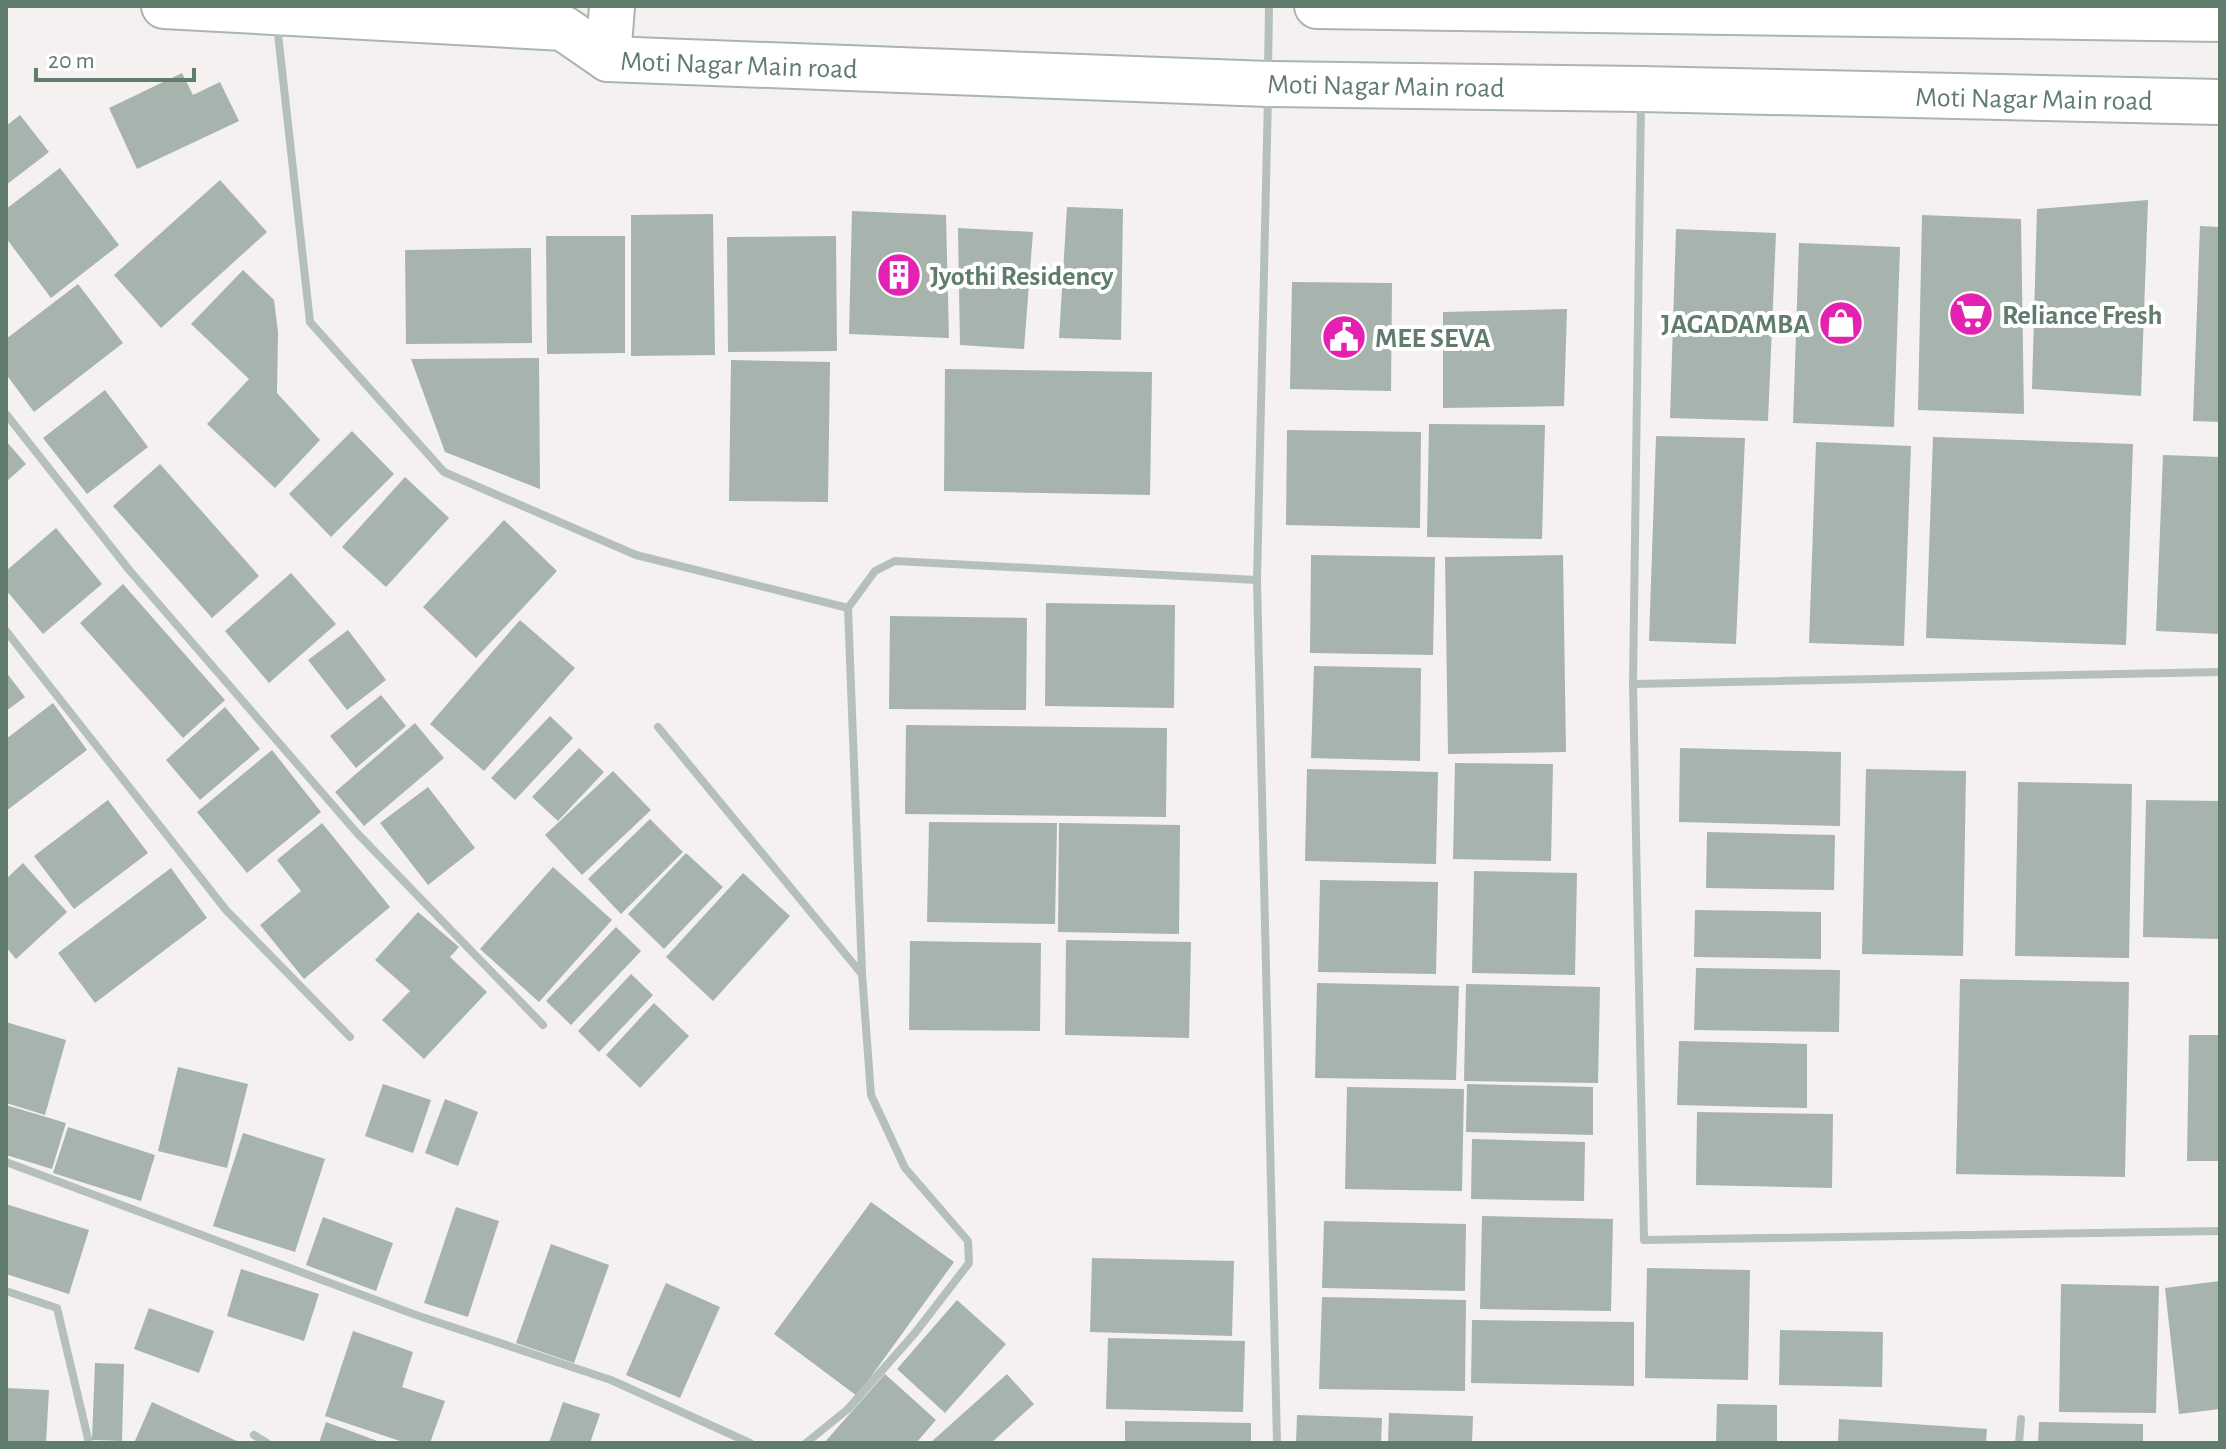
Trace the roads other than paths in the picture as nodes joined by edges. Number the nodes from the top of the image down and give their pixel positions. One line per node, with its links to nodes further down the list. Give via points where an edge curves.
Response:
1 (164, 6): 5 (street, Moti Nagar Main road)
2 (612, 6): 8 (street)
3 (1269, 6): 9 (street)
4 (1317, 6): 7 (street)
5 (276, 12): 6 (street, Moti Nagar Main road); 14 (street, via 310,322 444,472 636,555)
6 (580, 17): 8 (street, Moti Nagar Main road)
7 (2220, 19)
8 (608, 59): 9 (street, Moti Nagar Main road)
9 (1268, 84): 10 (street, Moti Nagar Main road); 13 (street)
10 (1641, 89): 11 (street, Moti Nagar Main road); 17 (street)
11 (2220, 102)
12 (6, 414): 20 (street, via 130,571 357,833)
13 (1257, 580): 14 (street, via 895,561 875,571); 31 (street)
14 (848, 608): 19 (street)
15 (6, 631): 21 (street, via 226,910)
16 (2220, 672): 17 (street)
17 (1633, 684): 23 (street, via 1644,1240)
18 (658, 727): 19 (street)
19 (862, 973): 30 (street, via 871,1095 905,1168 968,1241 969,1263 848,1409)
20 (543, 1025)
21 (350, 1037)
22 (6, 1162): 29 (street, via 416,1315 611,1380)
23 (2220, 1231)
24 (6, 1291): 27 (street, via 57,1308)
25 (2021, 1419): 32 (street)
26 (254, 1435): 28 (street)
27 (89, 1443)
28 (267, 1443)
29 (750, 1443)
30 (806, 1443)
31 (1277, 1443)
32 (2019, 1443)

